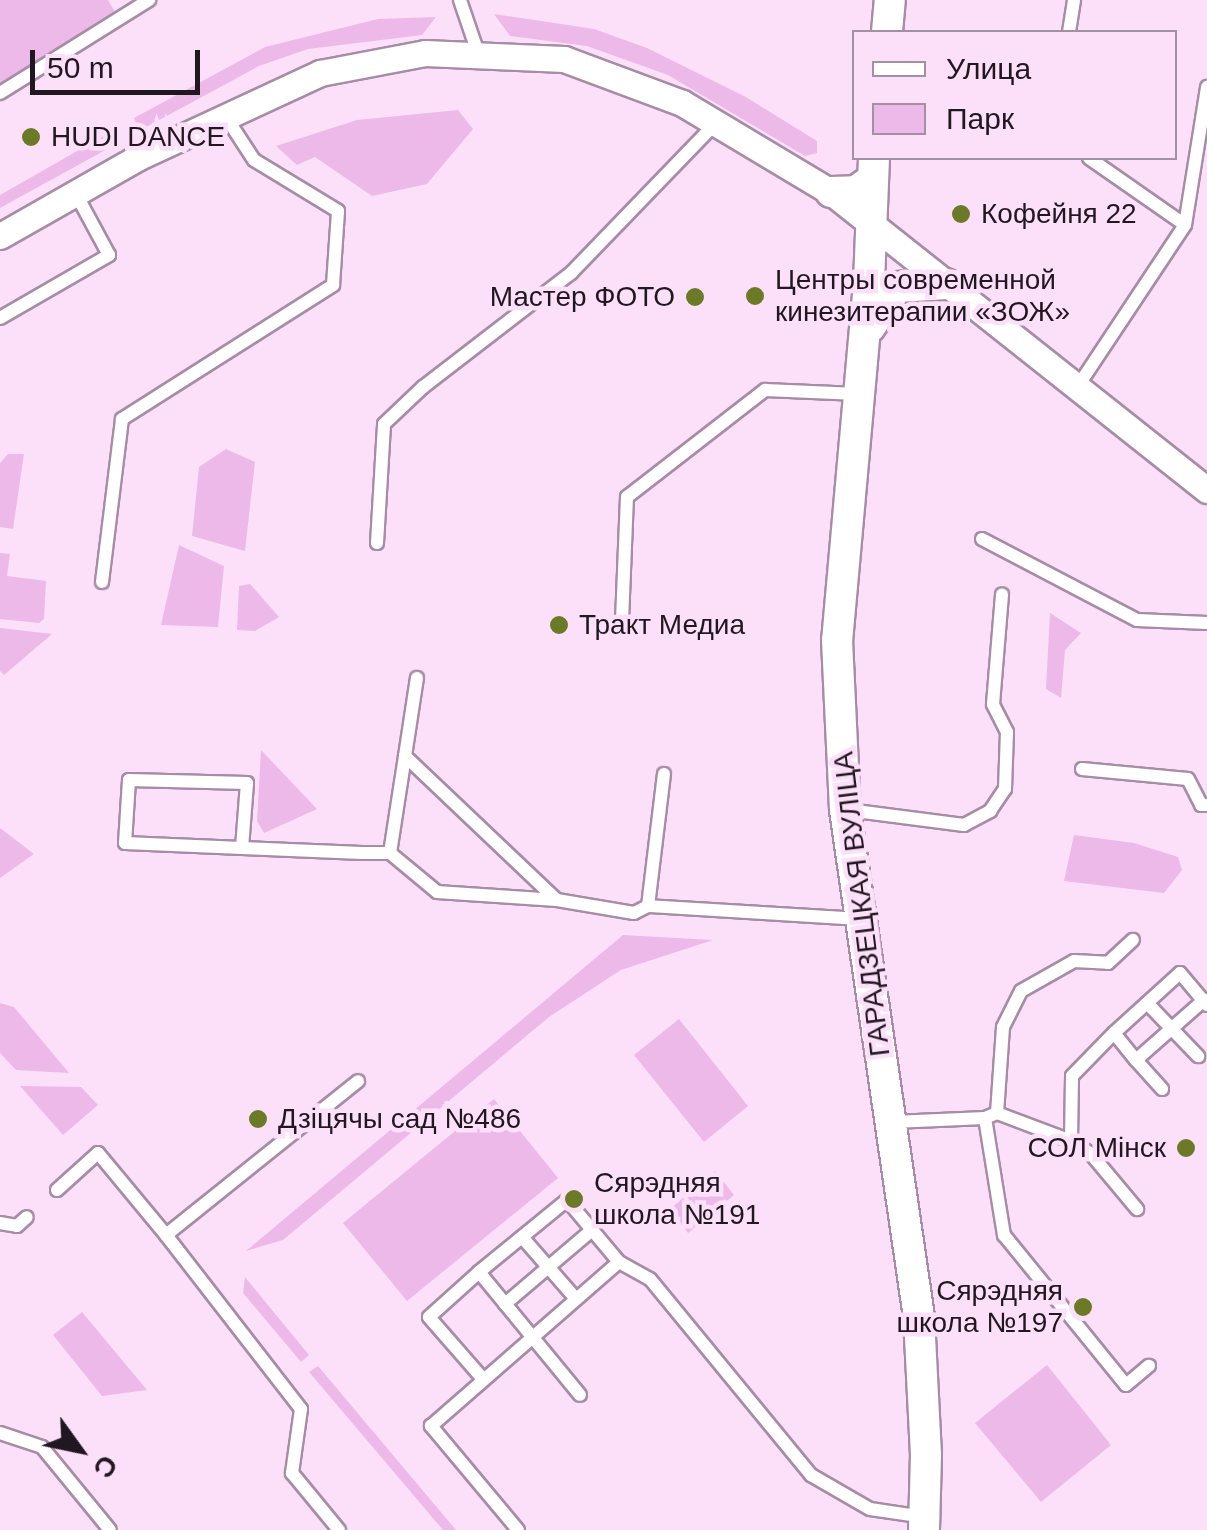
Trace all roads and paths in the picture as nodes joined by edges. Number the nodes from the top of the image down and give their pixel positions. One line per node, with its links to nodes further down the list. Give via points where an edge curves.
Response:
1 (149, 0): 9 (lane)
2 (460, 0): 7 (lane)
3 (890, 0): 5 (street)
4 (1074, 0): 6 (lane)
5 (887, 30)
6 (1069, 30)
7 (478, 52): 10 (street, via 425,53 320,73); 11 (street, via 564,59 651,88)
8 (1207, 87): 14 (lane)
9 (0, 93)
10 (224, 115): 16 (street); 28 (lane, via 254,160 338,210 333,285 122,419)
11 (716, 123): 15 (street); 27 (lane, via 571,273 384,424)
12 (1093, 160): 17 (lane)
13 (873, 169): 15 (street, via 856,191); 18 (street, ГАРАДЗЕЦКАЯ ВУЛІЦА)
14 (1200, 176): 17 (lane)
15 (830, 192): 18 (street)
16 (76, 194): 19 (street); 21 (lane, via 108,255)
17 (1185, 224): 23 (lane)
18 (872, 226): 20 (street); 22 (street, ГАРАДЗЕЦКАЯ ВУЛІЦА)
19 (0, 236)
20 (946, 284): 22 (street, via 897,287); 23 (street)
21 (0, 318)
22 (864, 338): 24 (street, ГАРАДЗЕЦКАЯ ВУЛІЦА)
23 (1076, 389): 25 (street)
24 (860, 394): 30 (lane, via 765,390 627,497); 37 (street, ГАРАДЗЕЦКАЯ ВУЛІЦА, via 837,640)
25 (1207, 490)
26 (982, 539): 31 (lane, via 1137,620)
27 (377, 543)
28 (102, 582)
29 (1002, 594): 37 (lane, via 993,704 1007,732 1005,789 990,812 964,825)
30 (622, 621)
31 (1207, 624)
32 (417, 678): 33 (lane)
33 (405, 756): 39 (lane); 40 (lane)
34 (1082, 769): 36 (lane, via 1188,779)
35 (664, 774): 41 (lane)
36 (1207, 805)
37 (845, 810): 42 (street, ГАРАДЗЕЦКАЯ ВУЛІЦА)
38 (242, 848): 38 (lane, via 247,783 129,780 125,843); 39 (lane)
39 (390, 853): 40 (lane, via 437,892)
40 (558, 900): 41 (lane, via 634,913)
41 (648, 906): 42 (lane)
42 (860, 918): 53 (street, ГАРАДЗЕЦКАЯ ВУЛІЦА)
43 (1133, 940): 52 (lane, via 1108,963 1074,961 1021,991 1003,1028)
44 (1205, 1002): 45 (lane, via 1180,973); 46 (lane)
45 (1147, 1003): 46 (lane); 47 (lane)
46 (1172, 1029): 48 (lane); 49 (lane)
47 (1114, 1033): 49 (lane); 54 (lane, via 1072,1076)
48 (1198, 1056)
49 (1136, 1060): 51 (lane)
50 (358, 1080): 60 (lane)
51 (1162, 1088)
52 (991, 1116): 53 (lane); 54 (lane); 68 (lane, via 1004,1235 1126,1385)
53 (890, 1122): 72 (street, ГАРАДЗЕЦКАЯ ВУЛІЦА, via 919,1317)
54 (1071, 1141): 56 (lane, via 1091,1154)
55 (57, 1190): 60 (lane, via 98,1154)
56 (1137, 1209)
57 (27, 1217): 58 (lane, via 17,1226)
58 (0, 1223)
59 (592, 1230): 61 (lane, via 568,1200); 62 (lane); 63 (lane)
60 (166, 1234): 74 (lane, via 301,1409 292,1473)
61 (522, 1237): 63 (lane); 64 (lane)
62 (619, 1262): 65 (lane); 72 (lane, via 650,1279 811,1475 870,1509)
63 (548, 1268): 65 (lane); 66 (lane)
64 (480, 1272): 66 (lane); 69 (lane, via 430,1317)
65 (576, 1299): 67 (lane)
66 (505, 1304): 67 (lane)
67 (532, 1336): 69 (lane); 70 (lane)
68 (1149, 1366)
69 (483, 1379): 75 (lane, via 432,1426)
70 (580, 1395)
71 (0, 1433): 73 (lane, via 42,1447)
72 (924, 1523)
73 (110, 1530)
74 (339, 1530)
75 (518, 1530)

